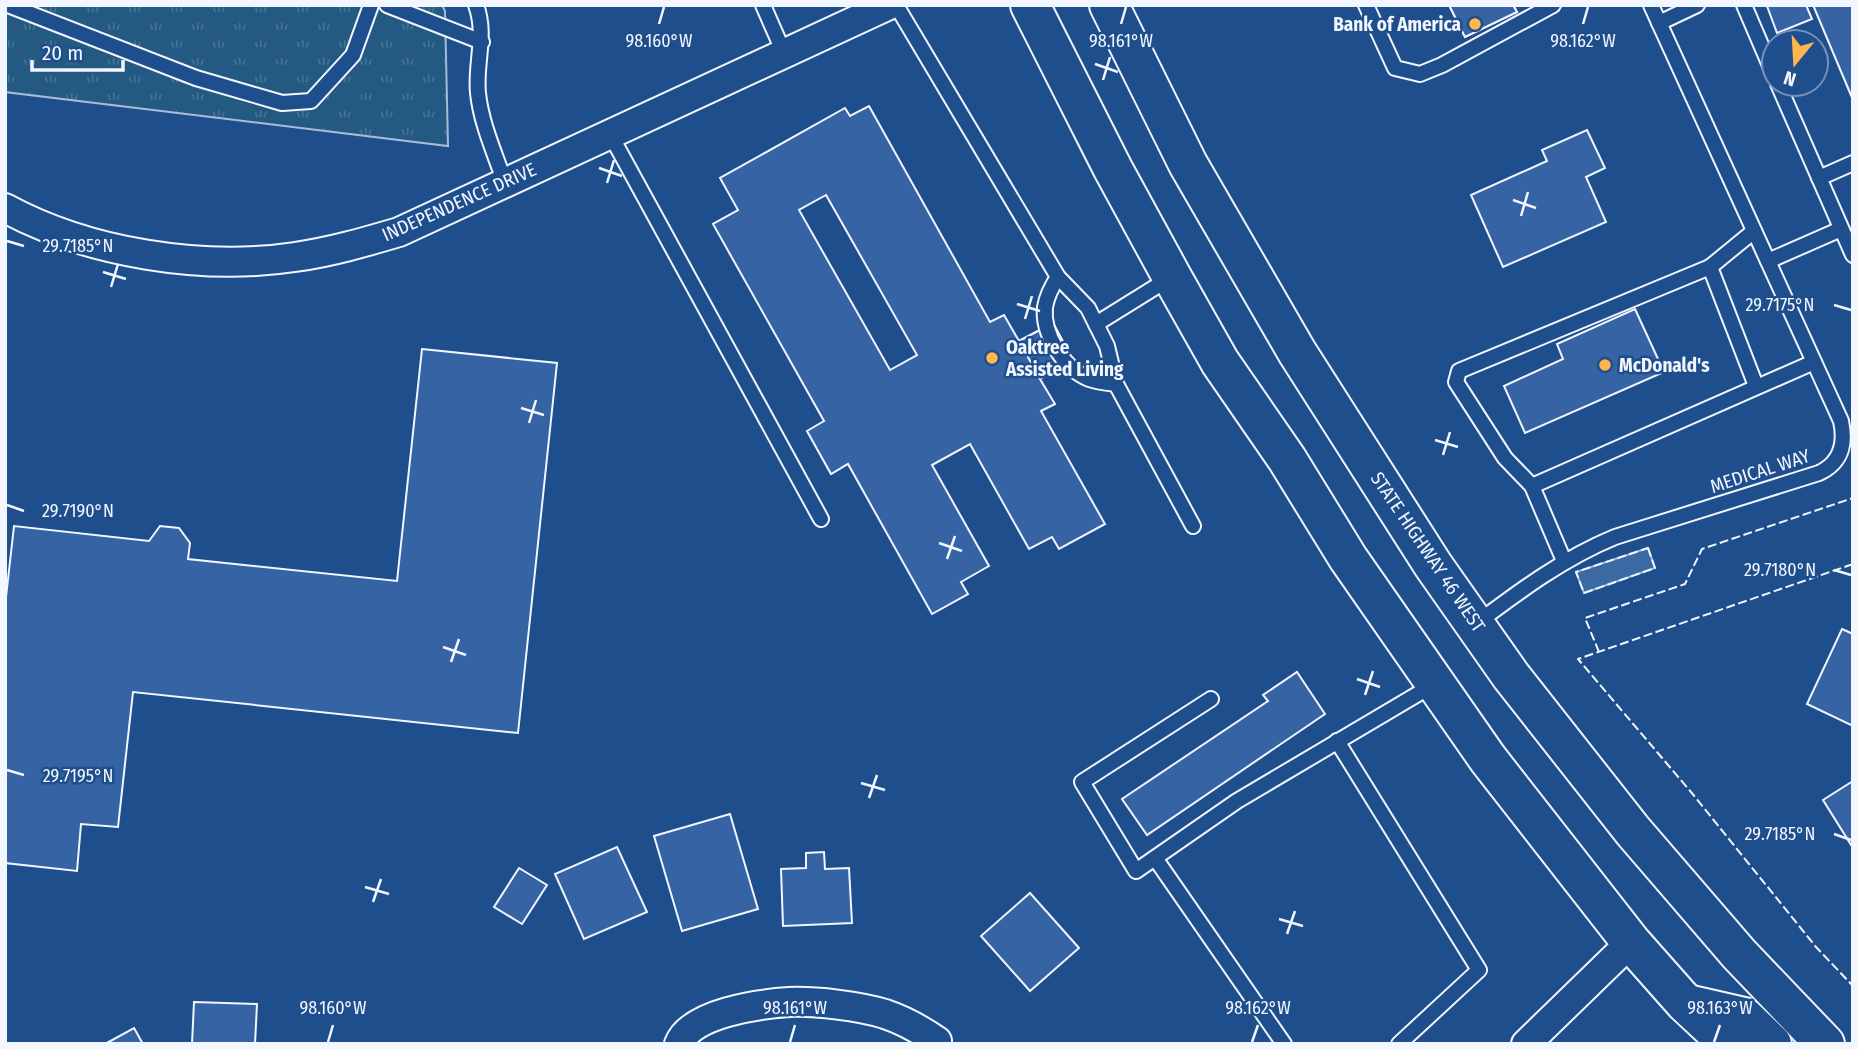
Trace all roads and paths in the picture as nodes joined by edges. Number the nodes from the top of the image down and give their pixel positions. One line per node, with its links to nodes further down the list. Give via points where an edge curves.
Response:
1 (8, 5): 2 (lane, via 196,78 282,103 311,101 329,83 353,55)
2 (371, 5)
3 (387, 5): 16 (lane)
4 (476, 5): 16 (lane)
5 (762, 5): 18 (lane)
6 (889, 5): 18 (street, INDEPENDENCE DRIVE)
7 (896, 5): 30 (lane)
8 (1030, 5): 31 (main road)
9 (1109, 5): 40 (main road, STATE HIGHWAY 46 WEST, via 1188,164 1297,352)
10 (1366, 5): 11 (lane, via 1395,68 1420,74)
11 (1553, 5)
12 (1651, 5): 15 (lane, MEDICAL WAY)
13 (1697, 5): 15 (lane)
14 (1744, 5): 17 (lane)
15 (1659, 23): 26 (lane, MEDICAL WAY)
16 (482, 42): 23 (lane, via 479,100)
17 (1760, 42)
18 (785, 53): 20 (street, INDEPENDENCE DRIVE)
19 (1784, 98): 22 (lane)
20 (610, 134): 23 (street, INDEPENDENCE DRIVE); 37 (lane)
21 (1853, 163): 22 (lane)
22 (1819, 178): 25 (lane)
23 (505, 183): 24 (street, INDEPENDENCE DRIVE, via 399,232 341,249 237,261 177,258 69,237)
24 (5, 208)
25 (1841, 229): 27 (lane); 28 (lane)
26 (1754, 231): 28 (lane, MEDICAL WAY); 29 (lane)
27 (1853, 255)
28 (1768, 261): 33 (lane, MEDICAL WAY)
29 (1710, 267): 35 (lane); 36 (lane, via 1459,372 1456,382 1505,458)
30 (1058, 277): 32 (lane, via 1088,308); 34 (lane, via 1045,310 1063,359 1089,379)
31 (1171, 277): 32 (lane); 41 (main road, via 1220,362)
32 (1096, 324): 34 (lane)
33 (1814, 362): 35 (lane); 39 (lane, MEDICAL WAY, via 1843,433 1840,454 1826,470 1615,537)
34 (1116, 384): 38 (lane)
35 (1756, 386): 36 (lane)
36 (1532, 486): 39 (lane)
37 (821, 519)
38 (1193, 526)
39 (1564, 561): 40 (lane, MEDICAL WAY)
40 (1476, 624): 54 (main road, STATE HIGHWAY 46 WEST, via 1511,676 1678,886)
41 (1434, 684): 43 (lane); 45 (main road)
42 (1211, 699): 44 (lane, via 1082,782 1136,871)
43 (1337, 741): 44 (lane, via 1237,801); 50 (lane, via 1479,970)
44 (1155, 858): 49 (lane)
45 (1631, 943): 46 (main road); 51 (street)
46 (1685, 1003): 52 (main road); 53 (main road, via 1744,1017)
47 (937, 1041): 48 (street, via 883,1013 790,1002 701,1021)
48 (679, 1044)
49 (1284, 1044)
50 (1399, 1044)
51 (1526, 1044)
52 (1729, 1044)
53 (1772, 1044)
54 (1825, 1044)

